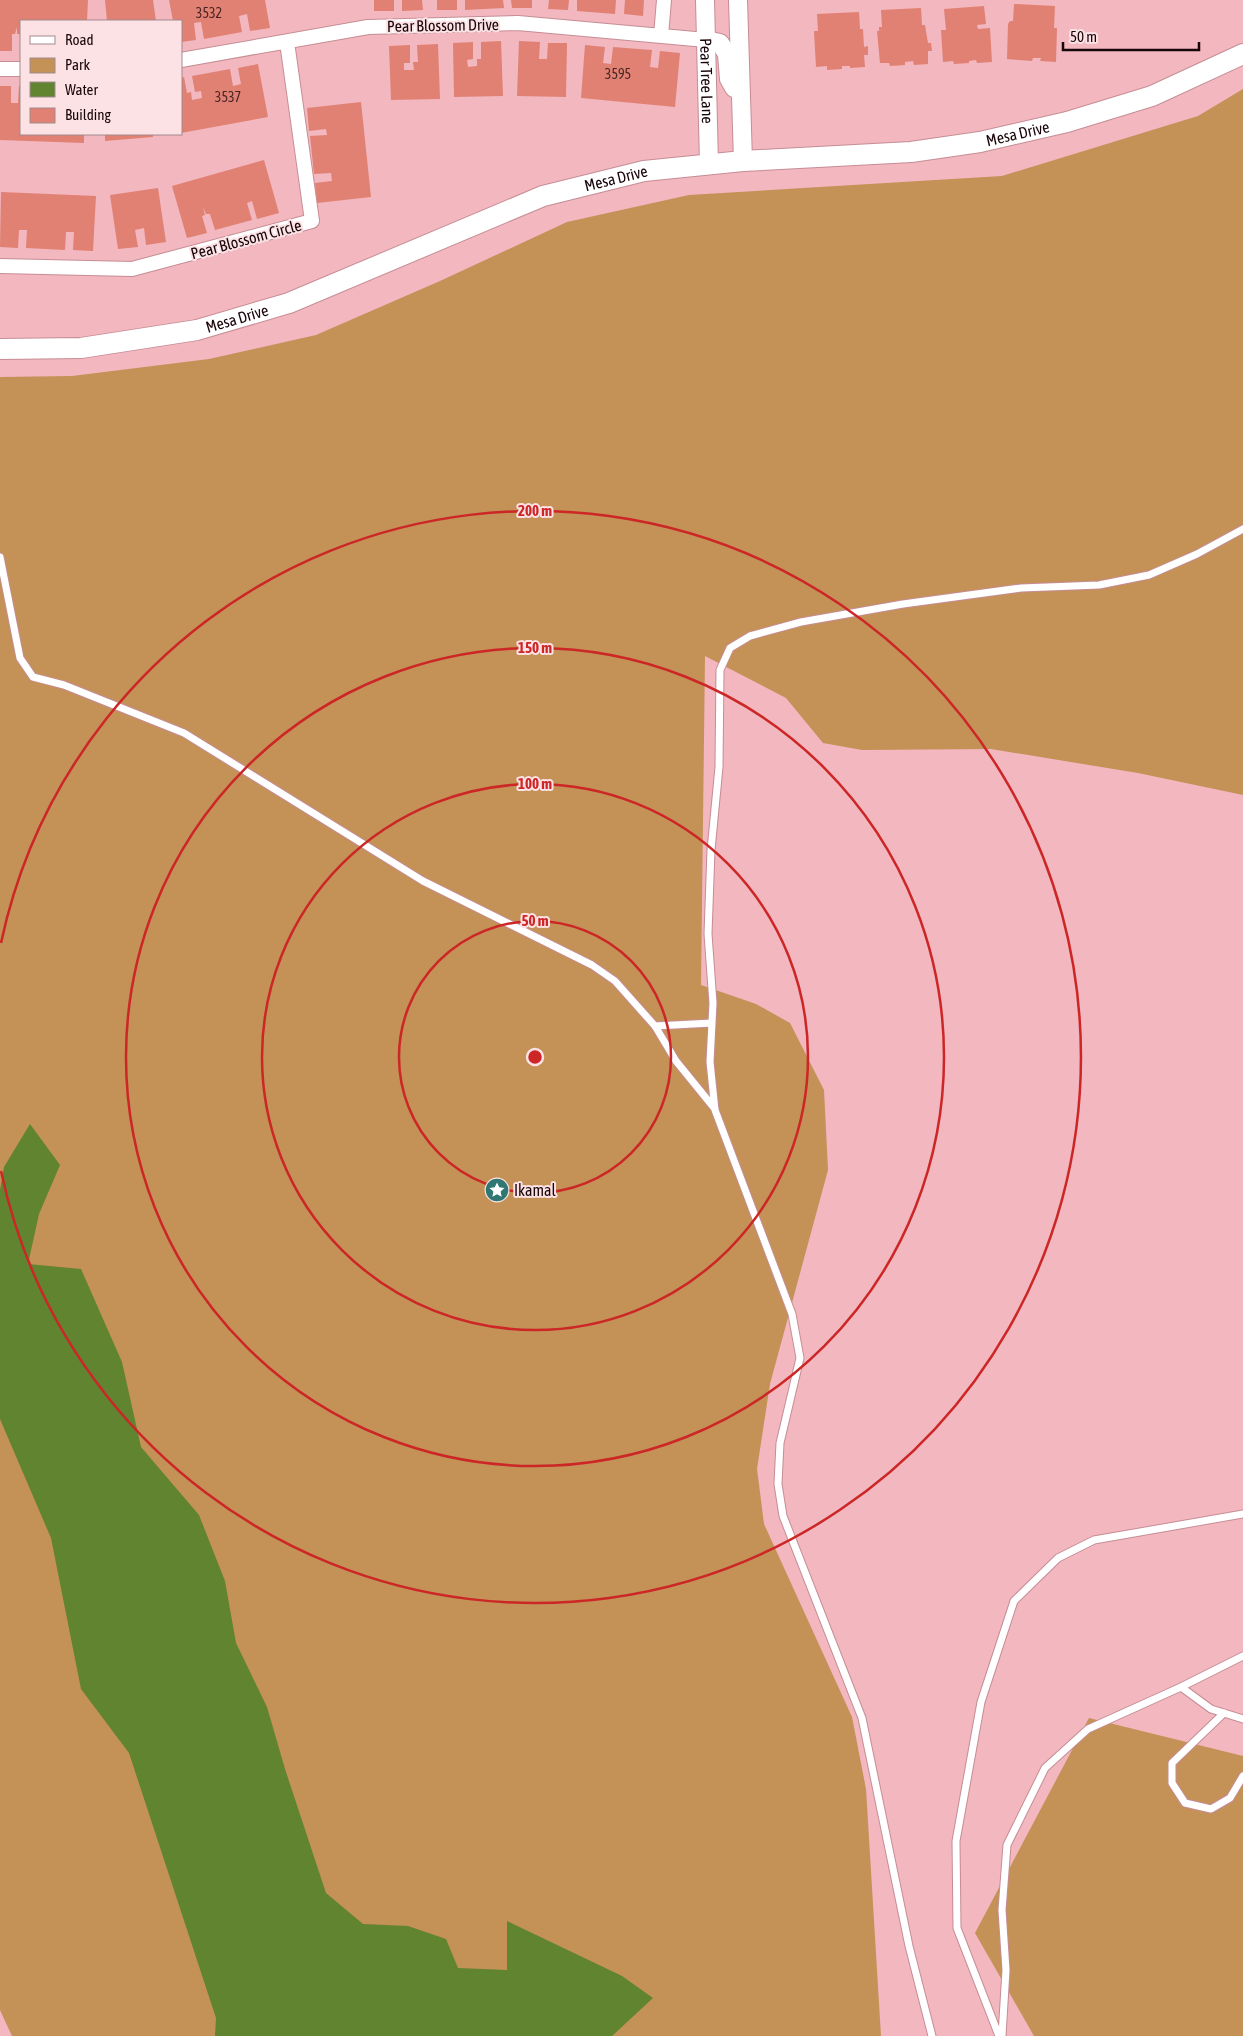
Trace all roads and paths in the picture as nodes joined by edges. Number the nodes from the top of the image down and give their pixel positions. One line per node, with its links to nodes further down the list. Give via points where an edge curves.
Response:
1 (664, 0): 4 (street)
2 (705, 0): 5 (street, Pear Tree Lane)
3 (738, 0): 11 (street, Pear Tree Lane)
4 (661, 36): 5 (street, Pear Blossom Drive); 6 (street, Pear Blossom Drive, via 518,23 368,27)
5 (706, 40): 11 (street, via 720,43 727,54 729,80); 13 (street, Pear Tree Lane)
6 (287, 42): 8 (street, Pear Blossom Drive); 14 (street, Pear Blossom Circle, via 312,221 132,269)
7 (1243, 54): 12 (main road, Mesa Drive, via 1152,96 1067,122 980,142 910,152)
8 (182, 60)
9 (0, 69): 10 (street)
10 (20, 69)
11 (741, 99): 12 (street, Pear Tree Lane)
12 (743, 161): 13 (main road, Mesa Drive)
13 (709, 164): 15 (main road, Mesa Drive, via 644,171 543,196 289,302 197,330 81,348)
14 (0, 266)
15 (0, 349)
16 (1243, 529): 18 (lane, via 1149,575 1099,586 1021,588 903,604 801,622 750,636 730,648 720,670 719,767 711,850 708,934)
17 (0, 557): 19 (lane, via 20,658 33,677 64,685 184,733 423,882 592,965 615,981)
18 (712, 1023): 19 (lane); 20 (lane, via 710,1062)
19 (655, 1026): 20 (lane, via 676,1061)
20 (715, 1110): 27 (lane, via 792,1314 800,1358 780,1442 778,1484 783,1516 862,1718 908,1946)
21 (1243, 1514): 28 (lane, via 1094,1540 1058,1558 1014,1600 981,1702 956,1841 957,1928)
22 (1243, 1656): 23 (lane)
23 (1181, 1687): 24 (lane, via 1210,1709); 28 (lane, via 1088,1729 1045,1768 1008,1845 1002,1910 1006,1970)
24 (1224, 1713): 25 (lane); 26 (lane, via 1172,1763 1172,1783 1185,1803 1210,1809 1230,1798)
25 (1243, 1719)
26 (1243, 1776)
27 (932, 2036)
28 (1000, 2036)

